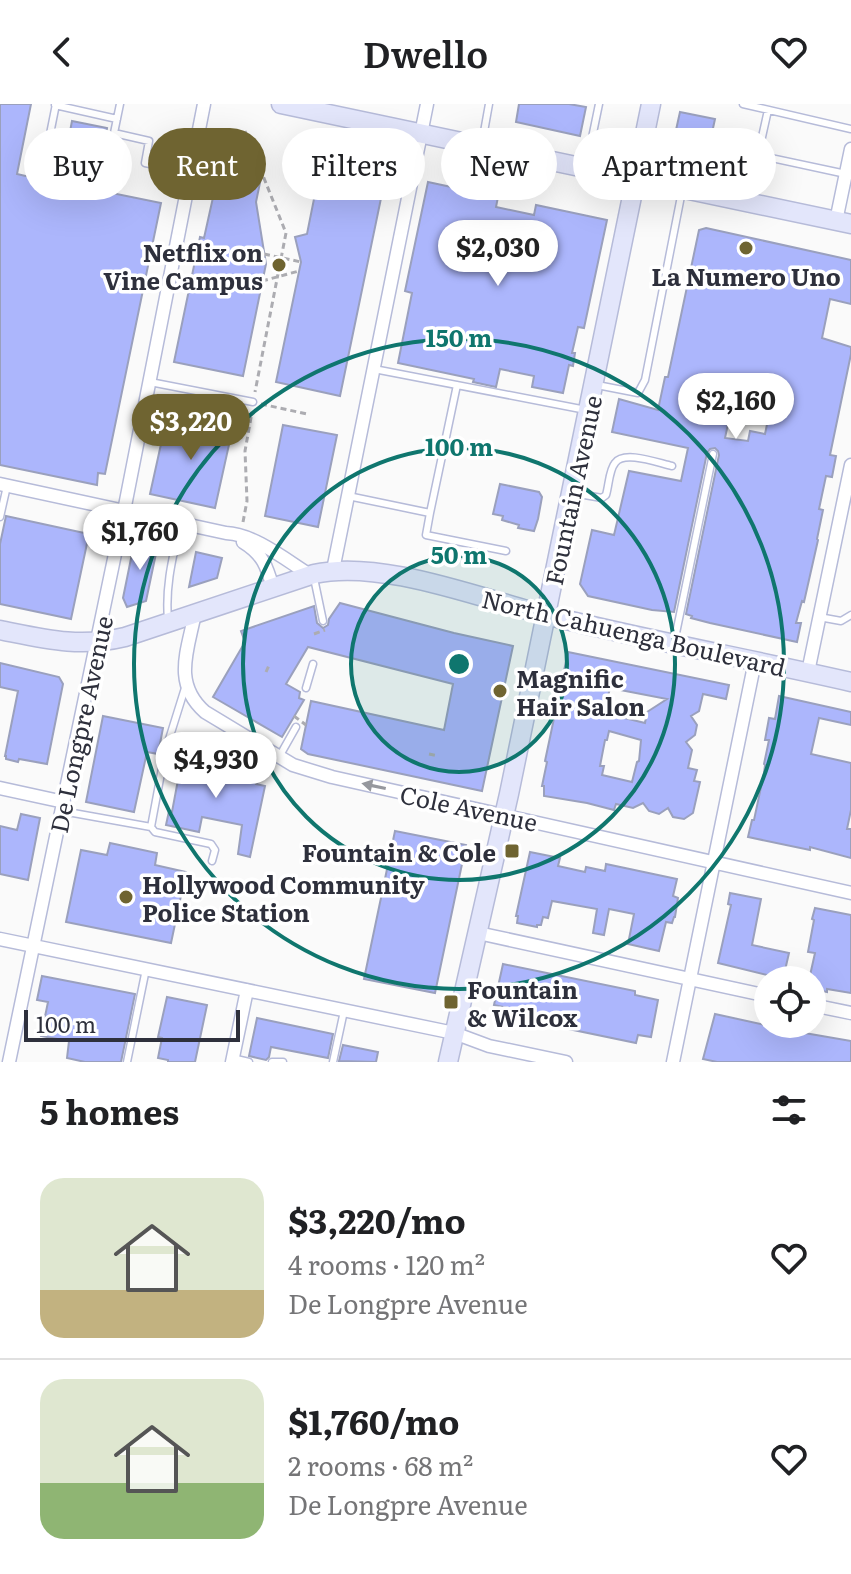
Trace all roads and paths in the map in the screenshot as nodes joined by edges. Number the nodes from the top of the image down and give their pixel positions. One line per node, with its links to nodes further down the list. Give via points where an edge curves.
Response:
1 (120, 104): 11 (lane)
2 (204, 104): 14 (street, De Longpre Avenue)
3 (281, 104): 15 (main road)
4 (427, 104): 16 (street)
5 (489, 104): 17 (lane)
6 (599, 104): 18 (lane)
7 (743, 104): 10 (lane)
8 (56, 105): 11 (lane); 12 (lane)
9 (647, 105): 19 (main road, Fountain Avenue)
10 (768, 110): 20 (lane); 21 (lane)
11 (117, 119): 13 (lane)
12 (51, 128)
13 (115, 128)
14 (199, 128)
15 (392, 128)
16 (421, 128)
17 (484, 128)
18 (594, 128)
19 (644, 128)
20 (764, 128)
21 (851, 129)
22 (851, 149): 24 (street)
23 (776, 159): 24 (lane)
24 (846, 174): 31 (street)
25 (266, 183): 40 (path, via 286,233)
26 (186, 200): 37 (street, De Longpre Avenue)
27 (407, 200): 36 (street)
28 (632, 200): 38 (main road, Fountain Avenue)
29 (681, 200): 38 (lane, via 645,380 638,393)
30 (740, 200): 31 (main road)
31 (844, 222)
32 (264, 254): 33 (path, bridge)
33 (301, 262)
34 (299, 271): 35 (path, bridge)
35 (262, 281)
36 (374, 369): 39 (lane); 48 (street)
37 (150, 382): 40 (lane); 49 (street, De Longpre Avenue)
38 (594, 384): 41 (main road, Fountain Avenue)
39 (457, 385): 41 (lane); 50 (lane)
40 (253, 402): 42 (path); 52 (path)
41 (589, 410): 47 (main road, Fountain Avenue)
42 (307, 414)
43 (713, 454): 69 (lane)
44 (851, 465): 62 (street)
45 (672, 466): 47 (lane, via 621,457 613,464 602,498)
46 (3, 485): 49 (street); 51 (lane)
47 (572, 492): 60 (main road, Fountain Avenue)
48 (348, 496): 50 (lane); 56 (street)
49 (124, 511): 53 (street); 68 (street, De Longpre Avenue)
50 (430, 513): 55 (lane, via 426,535)
51 (0, 517)
52 (243, 522)
53 (180, 523): 54 (street); 64 (lane, via 168,575)
54 (226, 533): 57 (street, via 255,541); 58 (street, via 267,564)
55 (506, 551)
56 (333, 570): 57 (main road, North Cahuenga Boulevard); 60 (main road, North Cahuenga Boulevard, via 401,577)
57 (312, 574): 58 (main road, North Cahuenga Boulevard); 63 (lane)
58 (273, 588): 59 (main road, North Cahuenga Boulevard)
59 (195, 613): 64 (main road, North Cahuenga Boulevard); 78 (street)
60 (547, 615): 69 (main road, North Cahuenga Boulevard); 88 (main road, Fountain Avenue)
61 (851, 615): 62 (lane, via 841,621)
62 (819, 617): 76 (street)
63 (323, 621)
64 (168, 623): 68 (main road, North Cahuenga Boulevard)
65 (0, 630): 68 (main road, North Cahuenga Boulevard)
66 (325, 630): 67 (path, bridge)
67 (314, 634)
68 (96, 643): 87 (street, De Longpre Avenue)
69 (674, 643): 72 (main road, North Cahuenga Boulevard)
70 (449, 655): 71 (path)
71 (459, 658)
72 (755, 661): 76 (main road, North Cahuenga Boulevard); 91 (street)
73 (270, 663): 75 (path)
74 (313, 664): 79 (lane)
75 (266, 672)
76 (808, 672): 77 (main road, North Cahuenga Boulevard)
77 (851, 682)
78 (186, 684): 85 (street, Cole Avenue, via 193,702 205,712); 89 (lane, via 165,752)
79 (306, 688)
80 (294, 716): 81 (path, bridge)
81 (306, 725)
82 (296, 727): 85 (lane)
83 (429, 754): 84 (path)
84 (438, 756)
85 (279, 757): 88 (street, Cole Avenue, one-way to 85, via 332,777)
86 (0, 788): 87 (street)
87 (63, 806): 89 (lane); 95 (street, De Longpre Avenue)
88 (505, 815): 91 (street, Cole Avenue); 93 (main road, Fountain Avenue)
89 (151, 827): 90 (lane, via 211,844)
90 (212, 861)
91 (714, 862): 92 (street, Cole Avenue); 97 (street)
92 (851, 893)
93 (478, 933): 97 (street); 103 (main road, Fountain Avenue)
94 (0, 939): 95 (street)
95 (34, 946): 96 (street); 104 (street, De Longpre Avenue)
96 (146, 969): 98 (street); 106 (lane)
97 (689, 980): 99 (street); 113 (street)
98 (247, 990): 101 (street); 105 (street)
99 (754, 993)
100 (826, 1008): 102 (street)
101 (344, 1011): 103 (street); 110 (lane)
102 (851, 1013)
103 (454, 1033): 111 (main road, Fountain Avenue); 112 (street)
104 (7, 1057)
105 (232, 1060): 107 (lane)
106 (127, 1062)
107 (249, 1062)
108 (272, 1062): 109 (lane)
109 (283, 1062)
110 (333, 1062)
111 (448, 1062)
112 (566, 1062)
113 (673, 1062)

